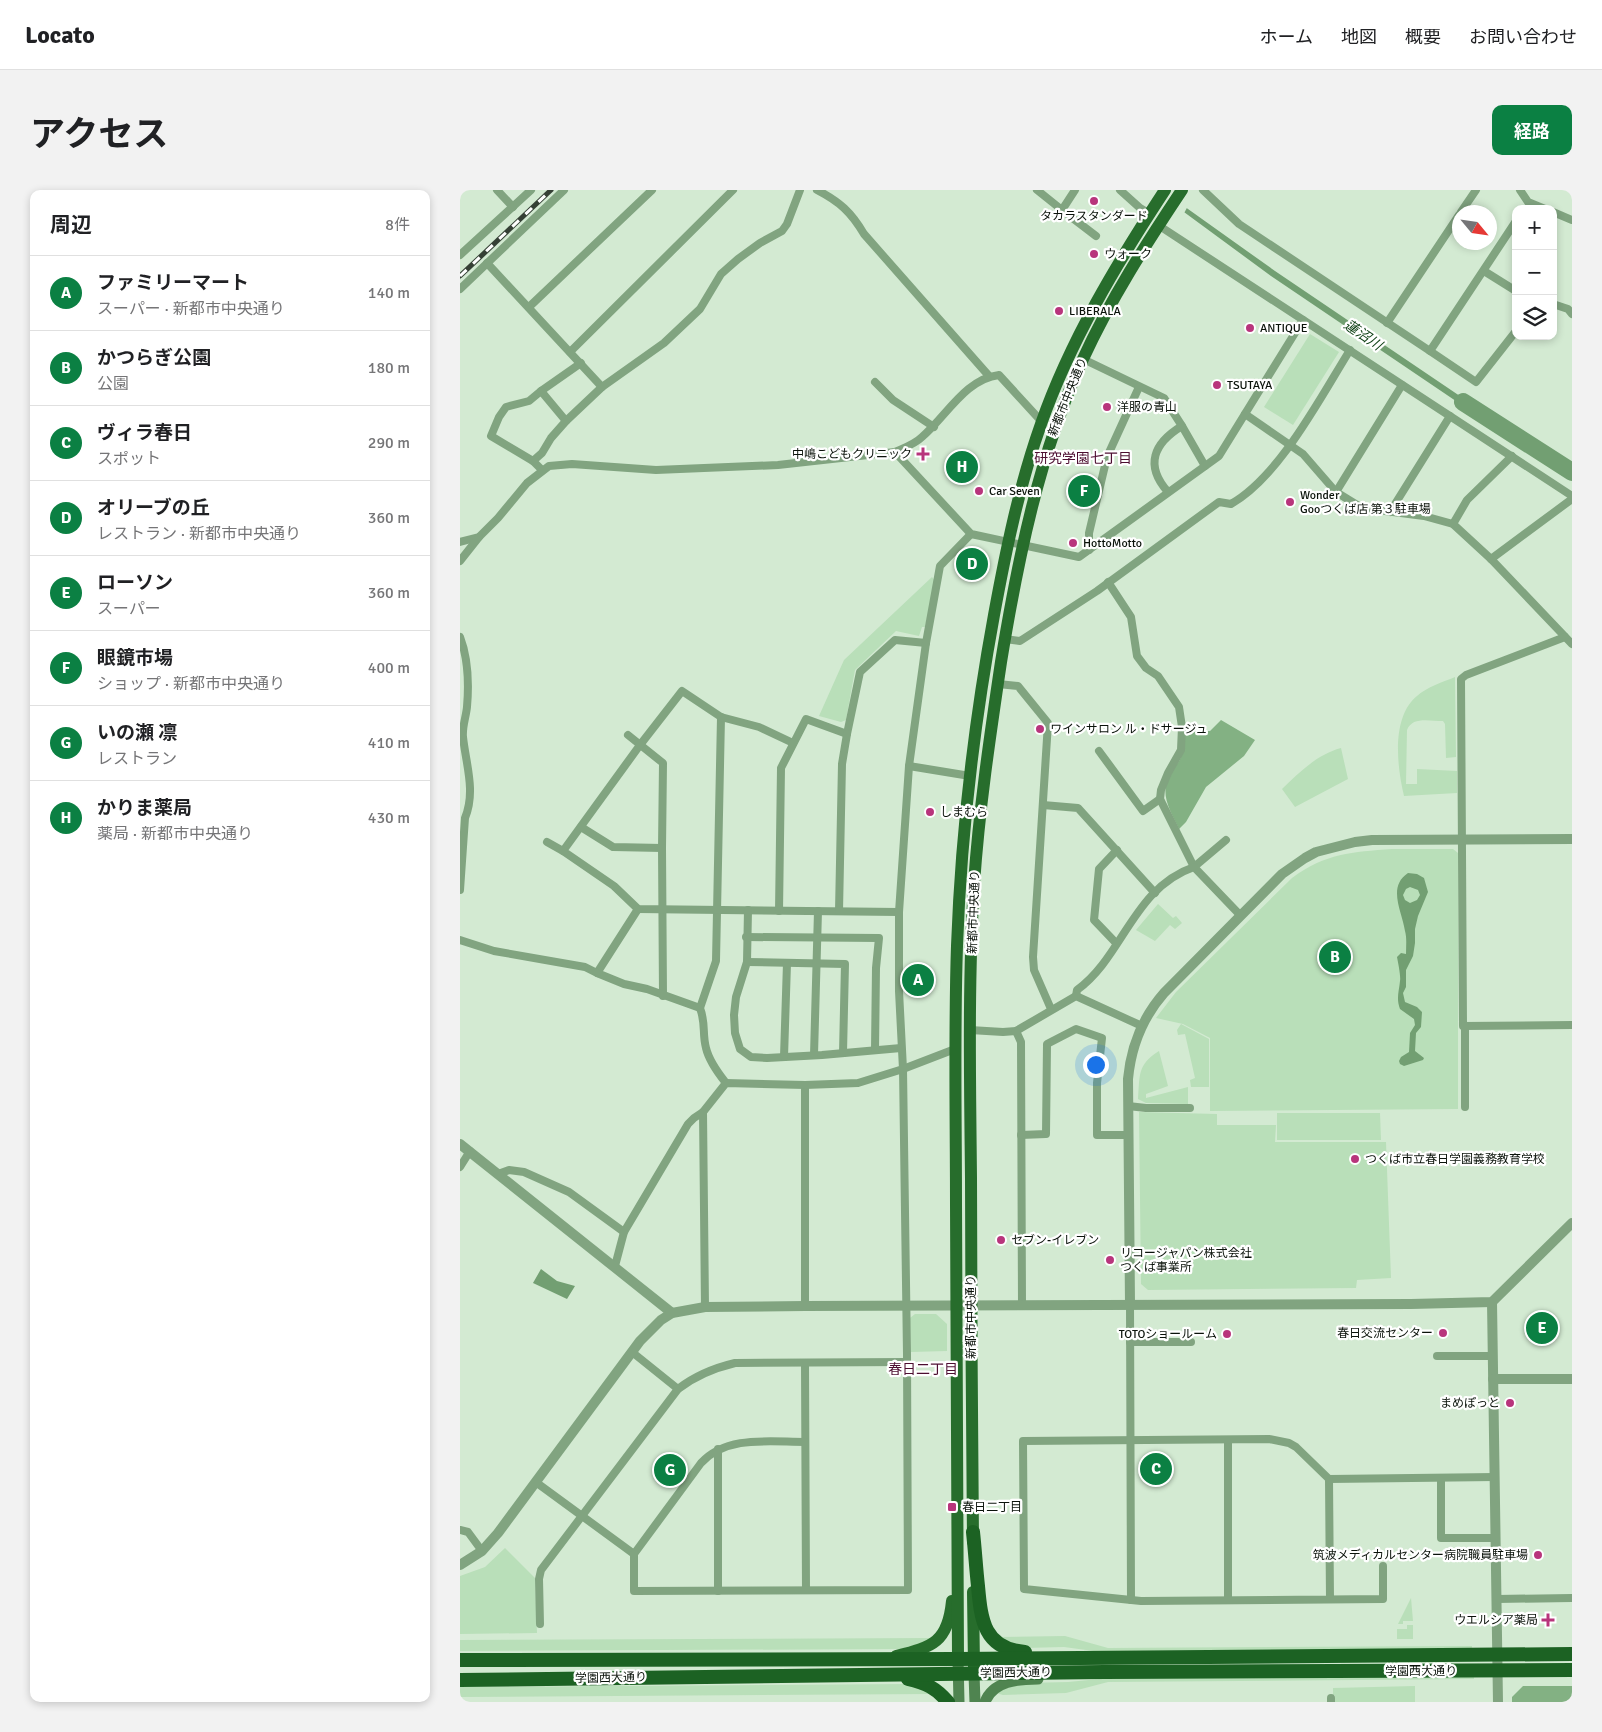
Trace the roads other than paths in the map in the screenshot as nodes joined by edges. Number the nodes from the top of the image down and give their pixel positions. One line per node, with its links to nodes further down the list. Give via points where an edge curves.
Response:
1 (497, 190): 18 (street)
2 (531, 190): 18 (street)
3 (564, 190): 28 (street)
4 (652, 190): 33 (street)
5 (733, 190): 40 (street)
6 (800, 190): 46 (street, via 782,231 732,264 721,274 700,309 664,343)
7 (817, 190): 43 (street, via 844,206 864,234)
8 (1037, 190): 19 (street)
9 (1075, 190): 19 (street)
10 (1120, 190): 20 (street, via 1140,208)
11 (1165, 190): 20 (main road, 新都市中央通り)
12 (1182, 190): 23 (main road, 新都市中央通り)
13 (1203, 190): 36 (street, via 1239,224)
14 (1476, 190): 16 (street)
15 (1520, 190): 17 (street)
16 (1466, 205)
17 (1526, 205)
18 (513, 207): 27 (street)
19 (1062, 210): 26 (street)
20 (1152, 210): 52 (main road, 新都市中央通り, via 1071,352)
21 (1557, 214): 22 (street)
22 (1572, 220)
23 (1158, 226): 35 (street); 41 (main road, 新都市中央通り, via 1122,284)
24 (1452, 226): 36 (street)
25 (1512, 227): 29 (street)
26 (1096, 236)
27 (460, 256)
28 (487, 263): 30 (street); 33 (street)
29 (1484, 271): 31 (street); 39 (street)
30 (460, 288)
31 (1512, 288)
32 (1557, 305): 34 (street)
33 (529, 307): 40 (street)
34 (1572, 314)
35 (1303, 320): 38 (street); 49 (street)
36 (1387, 323): 39 (street)
37 (1512, 336): 39 (street, via 1476,382)
38 (1350, 350): 45 (street); 55 (street)
39 (1430, 351)
40 (570, 352): 42 (street)
41 (1083, 359): 47 (street); 70 (main road, 新都市中央通り, via 1048,448)
42 (580, 363): 46 (street); 48 (street)
43 (989, 376): 52 (street, via 998,374); 53 (street, via 968,389)
44 (875, 382): 53 (street, via 893,400)
45 (1402, 385): 50 (street); 62 (street)
46 (602, 387): 51 (street)
47 (1139, 387): 54 (street, via 1164,398); 71 (street, via 1107,457 1089,533)
48 (541, 391): 51 (street); 58 (street, via 529,402 506,407 491,436)
49 (1245, 414): 55 (street); 59 (street, via 1219,456)
50 (1450, 416): 57 (street); 64 (street)
51 (566, 421): 58 (street)
52 (1042, 422): 68 (main road, 新都市中央通り)
53 (934, 426): 56 (street, via 921,439)
54 (1182, 426): 59 (street); 61 (street, via 1169,434 1156,453 1155,474)
55 (1291, 444): 62 (street); 74 (street, via 1241,498 1231,504 1219,502)
56 (895, 452): 60 (street, via 778,465 656,470 572,464 549,466); 66 (street)
57 (1512, 456): 63 (street); 65 (street, via 1467,500)
58 (533, 462): 60 (street)
59 (1205, 466): 61 (street)
60 (542, 470): 67 (street, via 527,482)
61 (1168, 492): 71 (street)
62 (1336, 492): 64 (street, via 1362,508)
63 (1572, 497): 72 (street)
64 (1390, 512): 65 (street, via 1424,516)
65 (1452, 524): 72 (street)
66 (971, 534): 68 (street); 78 (street, via 940,566)
67 (479, 537): 69 (street); 73 (street)
68 (1008, 541): 70 (street); 89 (main road, 新都市中央通り, via 986,660)
69 (460, 542)
70 (1023, 544): 71 (street, via 1078,557); 77 (main road, 新都市中央通り)
71 (1089, 550)
72 (1491, 559): 76 (street)
73 (460, 561)
74 (1108, 582): 77 (street, via 1020,641); 90 (street, via 1130,617 1137,656 1158,676 1179,706 1181,750 1168,773)
75 (460, 637): 87 (street, via 467,668)
76 (1565, 637): 79 (street); 96 (street, via 1461,679)
77 (1005, 639): 80 (main road, 新都市中央通り)
78 (926, 644): 82 (street, via 895,640 860,672); 88 (street)
79 (1572, 644)
80 (998, 684): 91 (street, via 1018,686 1048,723); 128 (main road, 新都市中央通り, via 974,886)
81 (721, 717): 84 (street, via 759,727); 85 (street, via 682,691); 106 (street)
82 (847, 734): 84 (street, via 806,719); 110 (street, via 842,764)
83 (628, 735): 85 (street)
84 (793, 743): 108 (street, via 781,768)
85 (640, 745): 93 (street); 98 (street, via 663,763)
86 (1098, 751): 90 (street, via 1143,811)
87 (464, 765): 92 (street, via 471,790 469,808)
88 (909, 766): 89 (street); 111 (street)
89 (970, 776): 131 (main road, 新都市中央通り, via 957,944)
90 (1160, 799): 101 (street)
91 (1043, 806): 99 (street, via 1078,808); 124 (street, via 1034,970)
92 (462, 817): 102 (street)
93 (581, 827): 98 (street, via 613,847); 100 (street)
94 (1572, 839): 96 (street)
95 (1226, 840): 101 (street)
96 (1462, 840): 112 (street, via 1372,840 1316,852 1282,874); 127 (street)
97 (547, 842): 100 (street)
98 (662, 848): 105 (street)
99 (1117, 850): 103 (street); 116 (street, via 1098,869 1094,920)
100 (564, 851): 104 (street, via 614,886)
101 (1194, 867): 103 (street); 112 (street)
102 (460, 890)
103 (1155, 893): 116 (street)
104 (638, 909): 105 (street); 120 (street)
105 (664, 909): 106 (street); 121 (street)
106 (717, 910): 107 (street); 123 (street, via 716,961)
107 (748, 910): 108 (street); 113 (street)
108 (779, 910): 109 (street)
109 (818, 911): 110 (street); 114 (street)
110 (839, 911): 111 (street)
111 (899, 912): 130 (street)
112 (1240, 915): 126 (street, via 1154,1004)
113 (746, 937): 114 (street); 117 (street)
114 (817, 937): 119 (street); 132 (street, via 879,938)
115 (460, 940): 120 (street, via 494,951)
116 (1116, 944): 122 (street, via 1090,981 1077,990)
117 (747, 962): 118 (street); 135 (street, via 734,1015 740,1049 751,1057)
118 (787, 963): 119 (street); 135 (street)
119 (816, 963): 133 (street, via 844,964); 134 (street)
120 (597, 973): 121 (street)
121 (663, 996): 123 (street)
122 (1076, 996): 124 (street); 126 (street)
123 (700, 1008): 137 (street, via 706,1048 714,1069)
124 (1051, 1009): 129 (street)
125 (1572, 1025): 127 (street)
126 (1142, 1026): 139 (street, via 1129,1066)
127 (1464, 1026): 140 (street)
128 (970, 1030): 129 (street); 155 (main road, 新都市中央通り)
129 (1016, 1031): 143 (street, via 1021,1042)
130 (901, 1048): 132 (street); 136 (street)
131 (955, 1049): 136 (street); 154 (main road, 新都市中央通り)
132 (875, 1050): 133 (street)
133 (843, 1053): 134 (street)
134 (814, 1055): 135 (street)
135 (784, 1057)
136 (903, 1069): 138 (street, via 858,1084); 158 (street)
137 (726, 1083): 138 (street); 142 (street)
138 (805, 1085): 157 (street)
139 (1128, 1106): 141 (street); 144 (street)
140 (1465, 1107)
141 (1190, 1108)
142 (704, 1112): 150 (street, via 688,1124); 159 (street)
143 (1021, 1135): 144 (street, via 1046,1134 1047,1044 1076,1029 1102,1038 1097,1083 1097,1135); 156 (street)
144 (1128, 1135): 153 (street)
145 (460, 1144): 146 (street)
146 (470, 1152): 147 (street); 148 (street)
147 (460, 1167)
148 (498, 1174): 150 (street, via 509,1170 524,1172 569,1192); 151 (street)
149 (1572, 1223): 152 (street)
150 (624, 1232): 151 (street)
151 (615, 1266): 160 (street)
152 (1492, 1302): 153 (street); 165 (street)
153 (1130, 1304): 156 (street); 161 (street)
154 (957, 1305): 155 (street); 158 (street); 181 (main road, 新都市中央通り)
155 (972, 1305): 156 (street); 182 (main road, 新都市中央通り)
156 (1022, 1305)
157 (805, 1306): 158 (street); 159 (street)
158 (906, 1306): 166 (street)
159 (705, 1307): 160 (street)
160 (672, 1313): 163 (street, via 650,1330)
161 (1130, 1342): 162 (street); 171 (street)
162 (1190, 1342)
163 (632, 1352): 170 (street); 178 (street)
164 (1437, 1356): 165 (street)
165 (1493, 1356): 168 (street)
166 (907, 1362): 167 (street); 188 (street, via 908,1590)
167 (804, 1364): 170 (street, via 735,1363 709,1371); 173 (street)
168 (1493, 1379): 169 (street); 175 (street)
169 (1572, 1379)
170 (678, 1389): 179 (street)
171 (1131, 1440): 172 (street); 193 (street); 193 (street, via 1023,1441 1024,1589)
172 (1228, 1440): 177 (street, via 1269,1439 1289,1443); 194 (street)
173 (805, 1442): 174 (street, via 738,1443); 188 (street)
174 (718, 1449): 185 (street, via 701,1464); 189 (street)
175 (1495, 1477): 176 (street); 183 (street)
176 (1441, 1478): 177 (street); 183 (street, via 1441,1538)
177 (1329, 1479): 191 (street)
178 (537, 1483): 179 (street); 184 (street)
179 (582, 1516): 185 (street); 195 (street, via 541,1570)
180 (460, 1530): 184 (street, via 468,1532)
181 (958, 1531): 198 (main road, via 948,1624 930,1646); 200 (main road, 新都市中央通り)
182 (973, 1532): 199 (highway, via 981,1613 992,1639 1012,1651 1061,1652); 201 (main road, 新都市中央通り)
183 (1496, 1538): 192 (street)
184 (482, 1551): 186 (street)
185 (634, 1554): 189 (street, via 634,1591)
186 (460, 1565)
187 (1383, 1566): 191 (street, via 1383,1599)
188 (806, 1590): 189 (street)
189 (718, 1591)
190 (1572, 1598): 192 (street)
191 (1330, 1599): 194 (street)
192 (1497, 1599): 197 (street)
193 (1131, 1600): 194 (street)
194 (1228, 1600)
195 (540, 1624)
196 (1572, 1654): 197 (highway, 学園西大通り)
197 (1498, 1655): 199 (highway, 学園西大通り); 203 (street)
198 (889, 1658): 200 (highway, 学園西大通り); 202 (highway, 学園西大通り)
199 (1080, 1658): 201 (highway, 学園西大通り)
200 (958, 1659): 201 (highway, 学園西大通り); 207 (main road)
201 (974, 1659): 208 (main road, 新都市中央通り)
202 (460, 1660)
203 (1498, 1670): 204 (highway, 学園西大通り); 205 (highway, 学園西大通り); 214 (street)
204 (1572, 1670)
205 (1079, 1672): 208 (highway, 学園西大通り); 213 (main road, via 1060,1678 1005,1683 987,1695)
206 (885, 1674): 207 (highway, 学園西大通り); 209 (highway, 学園西大通り); 210 (highway, via 934,1687)
207 (959, 1674): 208 (highway, 学園西大通り); 211 (main road)
208 (974, 1674): 212 (main road)
209 (460, 1680)
210 (948, 1702)
211 (959, 1702)
212 (975, 1702)
213 (985, 1702)
214 (1498, 1702)

